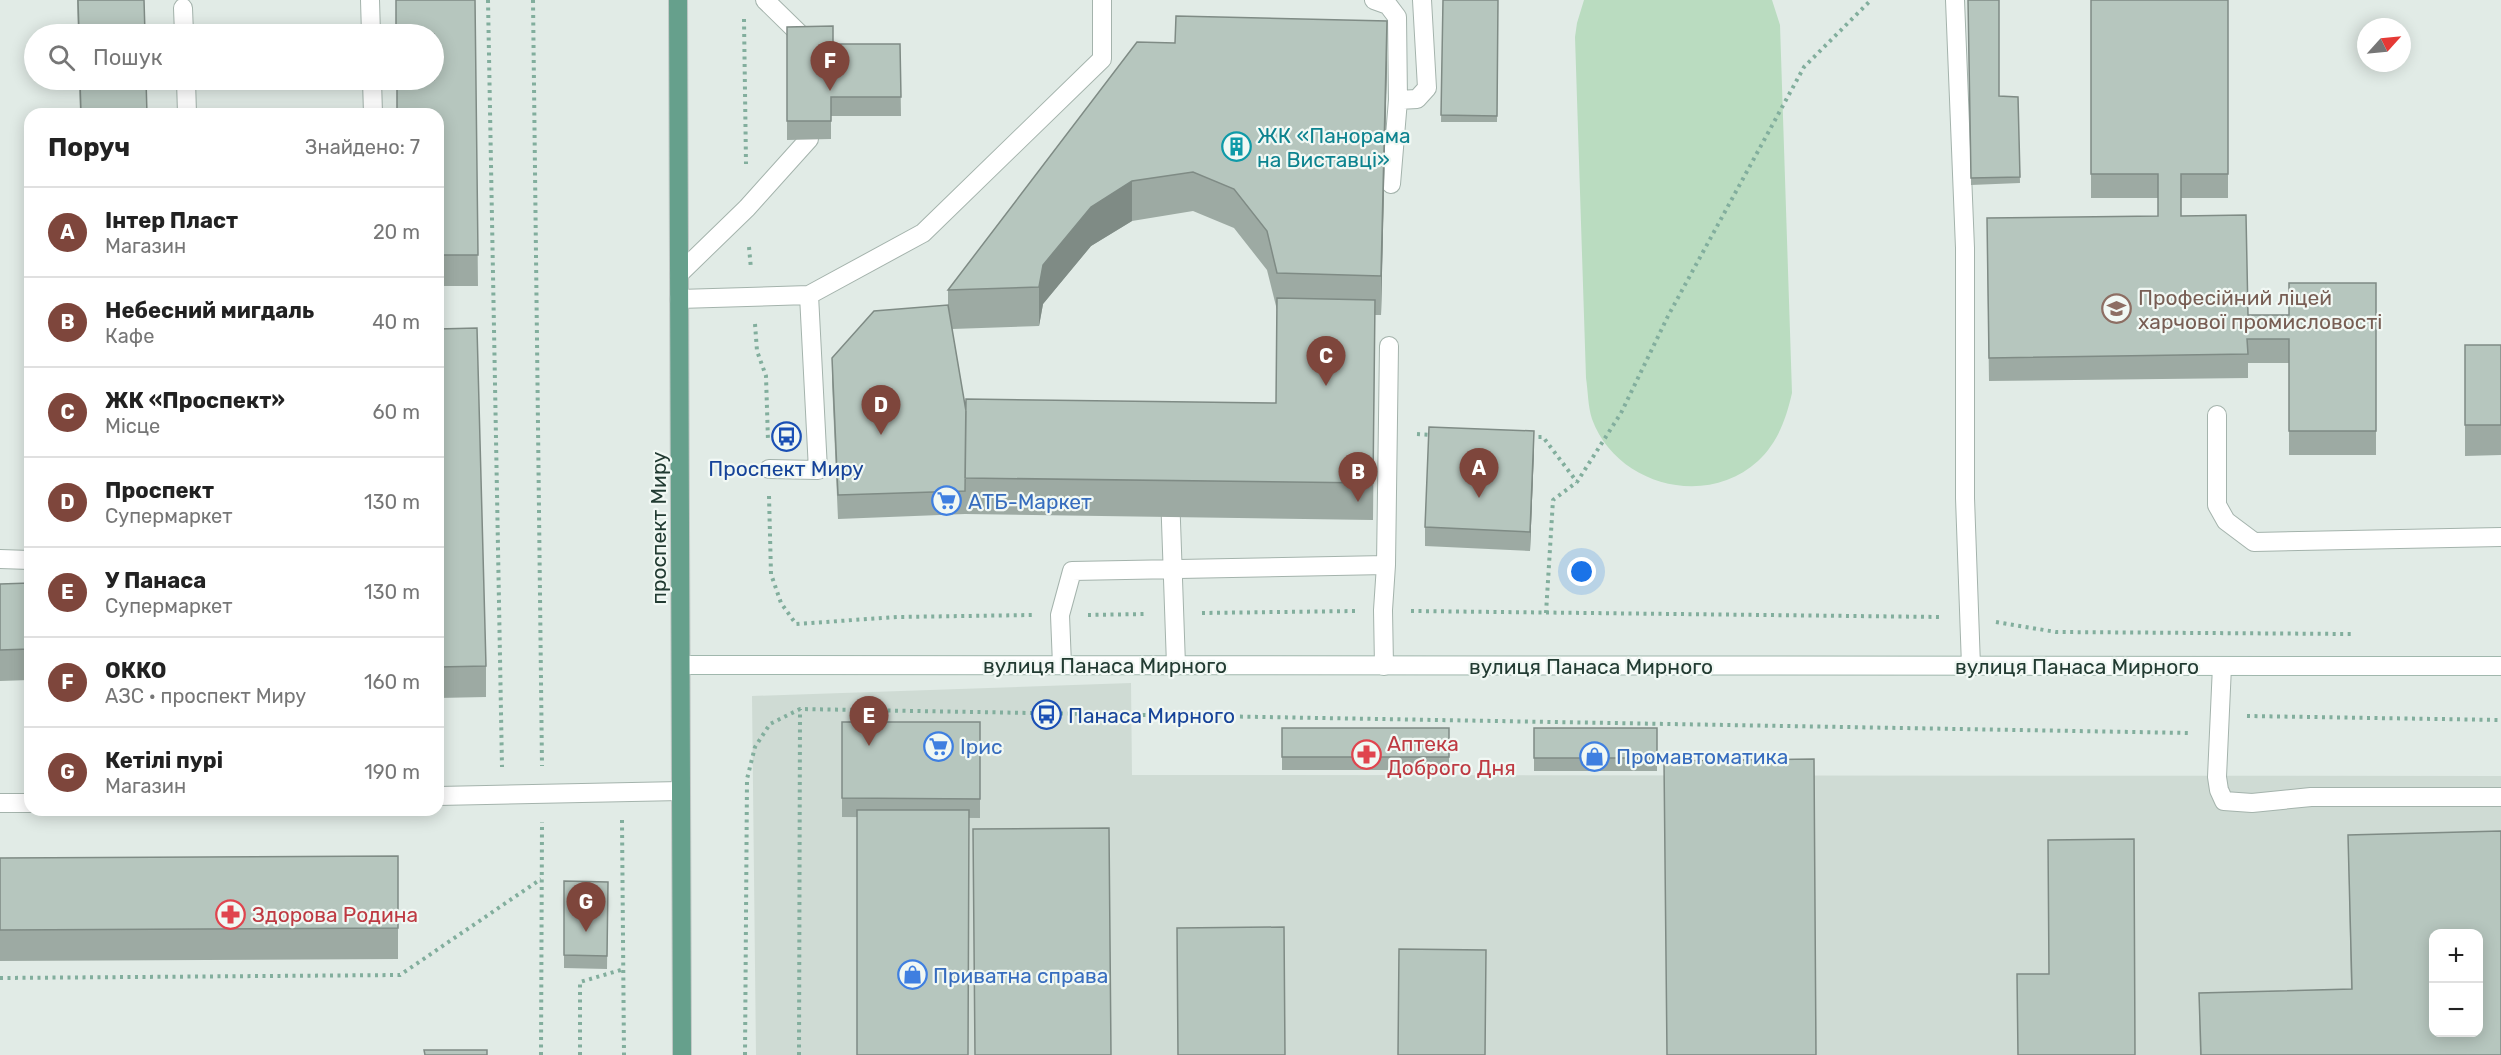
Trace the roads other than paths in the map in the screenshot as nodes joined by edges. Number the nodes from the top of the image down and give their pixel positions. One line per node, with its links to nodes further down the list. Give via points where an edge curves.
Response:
1 (370, 0): 10 (main road)
2 (678, 0): 19 (main road, проспект Миру)
3 (765, 0): 11 (main road)
4 (1102, 0): 20 (main road, via 1102,58 922,233)
5 (1374, 0): 14 (main road, via 1388,5 1397,17)
6 (1422, 0): 14 (main road, via 1427,88 1417,99)
7 (1955, 0): 35 (main road, via 1965,248 1965,510)
8 (183, 8): 9 (main road)
9 (184, 24)
10 (371, 24)
11 (811, 45)
12 (186, 90): 15 (main road)
13 (372, 90): 16 (main road)
14 (1398, 100): 18 (main road)
15 (187, 108)
16 (373, 108)
17 (809, 139): 19 (main road, via 747,208)
18 (1391, 184)
19 (679, 274): 21 (main road, проспект Миру)
20 (809, 295): 21 (main road); 24 (main road, via 818,470)
21 (679, 298): 31 (main road, проспект Миру)
22 (1389, 346): 29 (main road)
23 (2217, 415): 26 (main road, via 2217,505 2226,521 2254,542)
24 (769, 469)
25 (1169, 479): 30 (main road)
26 (2501, 537)
27 (0, 559): 28 (main road)
28 (24, 560)
29 (1386, 565): 30 (main road); 34 (main road)
30 (1173, 569): 32 (main road, via 1072,571 1060,615); 33 (main road)
31 (681, 665): 32 (main road, вулиця Панаса Мирного); 38 (main road, проспект Миру)
32 (1062, 665): 33 (main road, вулиця Панаса Мирного)
33 (1176, 665): 34 (main road, вулиця Панаса Мирного)
34 (1384, 666): 35 (main road, вулиця Панаса Мирного)
35 (1971, 666): 36 (main road, вулиця Панаса Мирного)
36 (2222, 666): 37 (main road, вулиця Панаса Мирного); 40 (main road, via 2217,777 2224,801)
37 (2501, 666)
38 (681, 791): 39 (main road); 43 (main road, проспект Миру)
39 (444, 796)
40 (2501, 797)
41 (0, 803): 42 (main road)
42 (24, 803)
43 (682, 1055)

